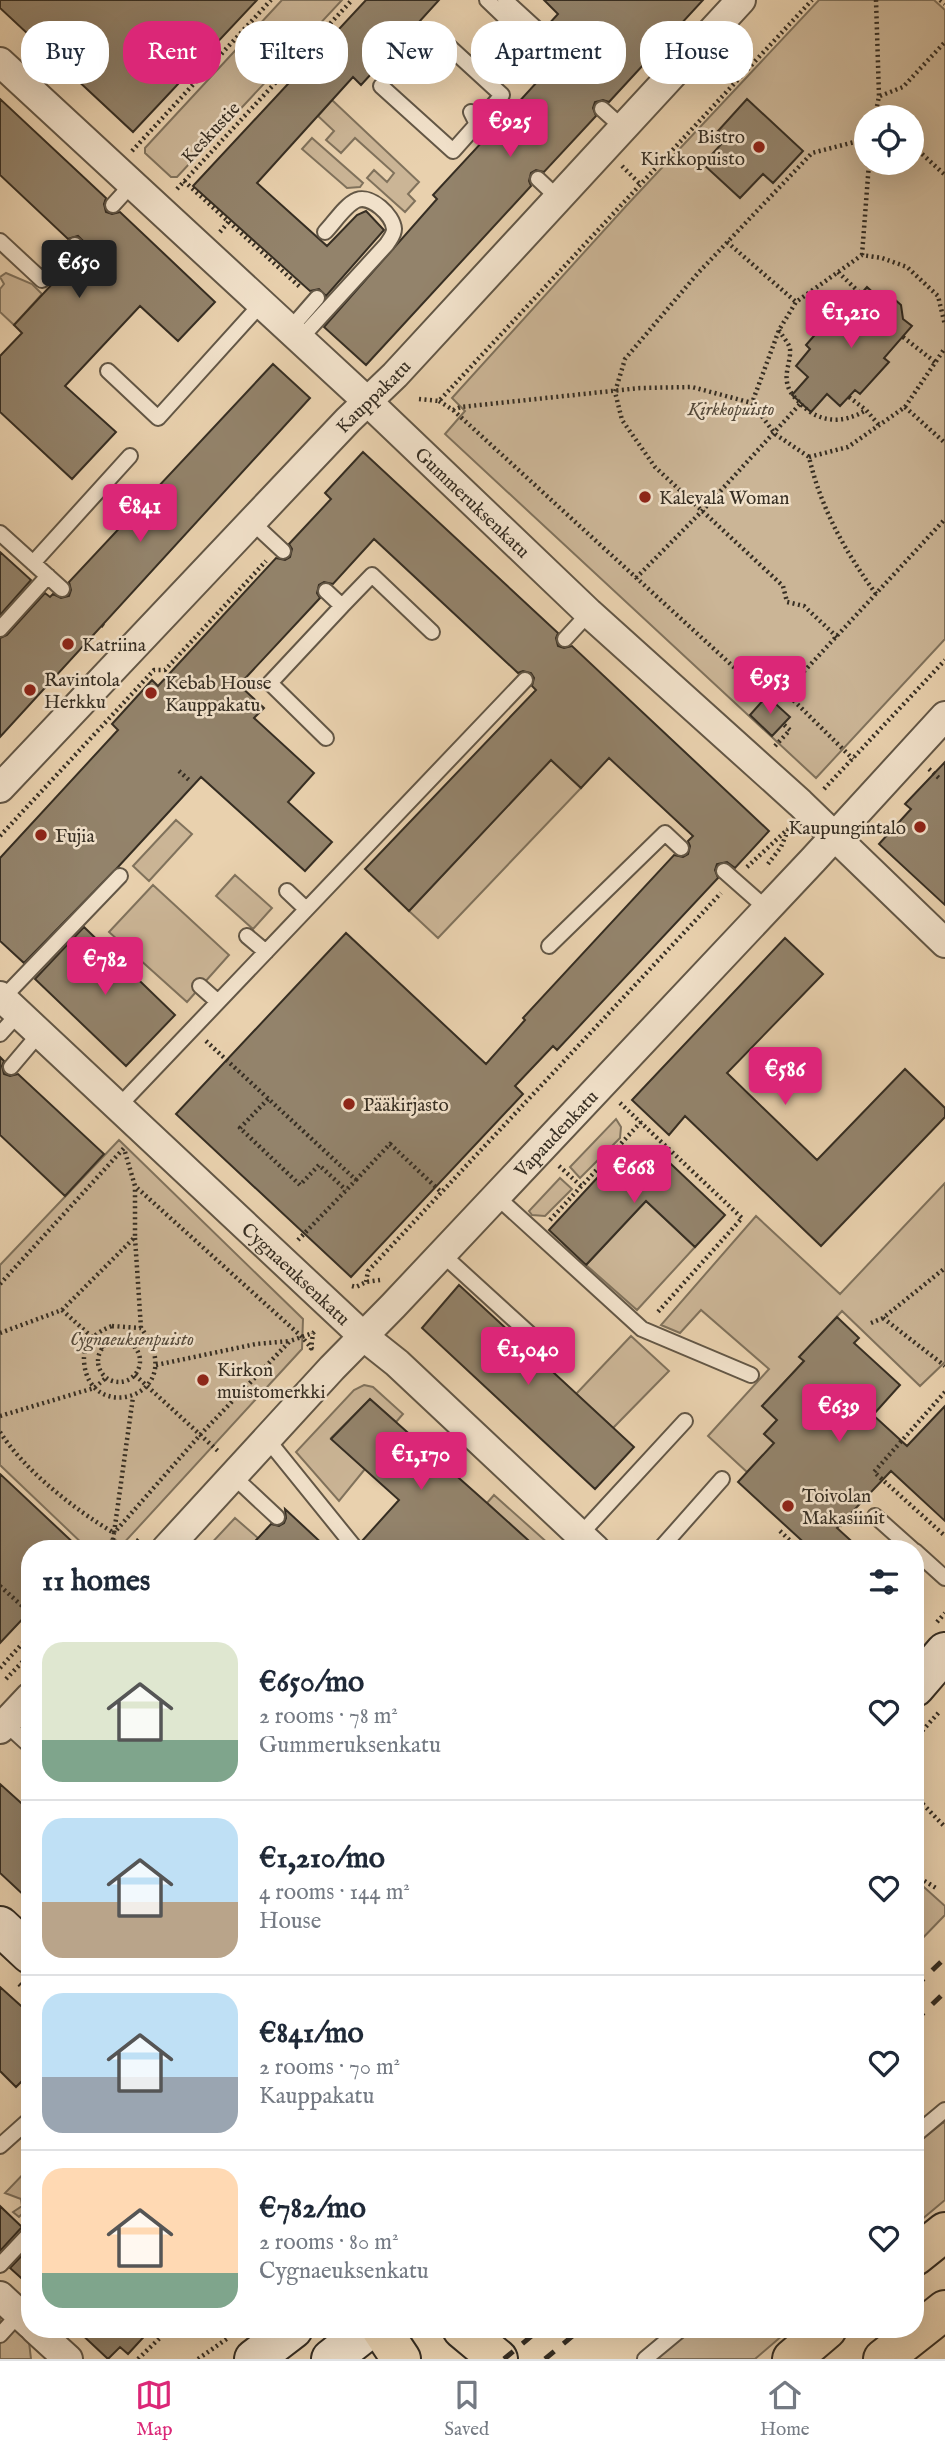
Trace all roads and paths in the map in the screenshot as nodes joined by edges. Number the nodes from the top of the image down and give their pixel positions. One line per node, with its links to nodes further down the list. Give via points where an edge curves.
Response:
1 (271, 0): 21 (path)
2 (352, 0): 25 (path, Keskustie)
3 (486, 0): 10 (lane)
4 (505, 0): 11 (lane)
5 (741, 0): 57 (street, Kauppakatu, via 612,118 547,188)
6 (812, 0): 56 (path)
7 (876, 0): 16 (path)
8 (940, 0): 9 (path)
9 (945, 4)
10 (508, 21)
11 (528, 21)
12 (945, 42): 16 (path, via 903,86)
13 (457, 54): 18 (lane, via 502,95)
14 (0, 62): 26 (street, Gummeruksenkatu)
15 (381, 86): 18 (lane, via 453,151)
16 (879, 96): 17 (path)
17 (877, 105)
18 (474, 118): 19 (lane)
19 (489, 135)
20 (854, 142): 35 (path, via 812,153)
21 (132, 151)
22 (924, 155): 24 (path)
23 (868, 175): 37 (path)
24 (945, 175)
25 (184, 181): 27 (path, Keskustie); 28 (path)
26 (133, 183): 29 (lane); 44 (street, Gummeruksenkatu)
27 (175, 191)
28 (210, 203): 30 (path); 31 (path)
29 (113, 205)
30 (205, 210)
31 (230, 222): 33 (path); 38 (path)
32 (325, 232): 47 (lane, via 353,202 367,198 394,226 387,244)
33 (219, 233)
34 (0, 241): 36 (lane, via 42,280)
35 (727, 242): 43 (path); 52 (path, via 625,359)
36 (75, 245)
37 (862, 255): 39 (path); 45 (path, via 906,267 937,296)
38 (282, 269): 40 (path); 42 (path)
39 (838, 272): 41 (path); 43 (path)
40 (274, 278)
41 (861, 295)
42 (316, 299): 47 (lane)
43 (796, 302): 46 (path)
44 (262, 303): 47 (street, Gummeruksenkatu); 51 (lane, via 158,418)
45 (945, 325)
46 (779, 330): 58 (path); 59 (path, via 790,349 787,383)
47 (295, 334): 57 (street, Gummeruksenkatu)
48 (903, 337): 50 (path)
49 (945, 348): 50 (path)
50 (935, 362): 61 (path)
51 (108, 371)
52 (615, 392): 58 (path, via 692,387); 63 (path); 69 (path, via 622,420 655,467)
53 (412, 393): 55 (path)
54 (849, 397): 62 (path)
55 (419, 399): 56 (path); 60 (path)
56 (439, 401): 63 (path)
57 (368, 402): 71 (street, Kauppakatu); 81 (street, Gummeruksenkatu)
58 (752, 403): 65 (path)
59 (800, 403): 62 (path, via 825,420 855,417); 65 (path)
60 (413, 405)
61 (905, 407): 64 (path); 66 (path)
62 (866, 410): 64 (path)
63 (453, 411): 76 (path)
64 (879, 425): 68 (path, via 848,447)
65 (775, 434): 68 (path); 69 (path)
66 (945, 443)
67 (130, 456): 74 (lane)
68 (809, 457): 79 (path, via 817,491 846,551)
69 (703, 510): 76 (path); 84 (path, via 783,586 788,602 804,606)
70 (945, 519): 79 (path)
71 (252, 522): 73 (lane); 96 (street, Kauppakatu)
72 (0, 533): 74 (lane)
73 (283, 551)
74 (33, 563): 75 (lane)
75 (48, 576): 77 (lane); 82 (lane)
76 (636, 578): 88 (path, via 749,681)
77 (62, 589)
78 (326, 591): 80 (lane)
79 (876, 594): 84 (path)
80 (342, 606): 83 (lane, via 372,575); 90 (lane, via 270,683)
81 (589, 613): 85 (lane); 97 (street, Gummeruksenkatu)
82 (0, 629)
83 (432, 632)
84 (837, 637): 88 (path)
85 (565, 639)
86 (945, 660): 91 (path)
87 (525, 680): 104 (lane)
88 (785, 692): 91 (path)
89 (945, 716): 98 (street, Vapaudenkatu)
90 (326, 738)
91 (853, 758): 97 (path)
92 (929, 769): 94 (path)
93 (179, 771): 95 (path)
94 (940, 779)
95 (189, 780)
96 (0, 789)
97 (808, 800): 98 (street, Gummeruksenkatu)
98 (834, 836): 103 (street, Vapaudenkatu); 106 (street, Gummeruksenkatu)
99 (681, 848): 107 (lane, via 665,834)
100 (724, 871): 103 (lane)
101 (120, 876): 111 (lane)
102 (287, 891): 104 (lane)
103 (766, 908): 125 (street, Vapaudenkatu)
104 (306, 909): 108 (lane)
105 (247, 936): 108 (lane)
106 (945, 943)
107 (549, 946)
108 (266, 952): 110 (lane)
109 (200, 986): 110 (lane)
110 (218, 1002): 117 (lane)
111 (5, 1011): 112 (street, Cygnaeuksenkatu)
112 (39, 1034): 114 (lane); 117 (street, Cygnaeuksenkatu)
113 (226, 1060): 115 (path)
114 (11, 1067)
115 (268, 1099): 120 (path); 123 (path, via 240,1128 300,1185 319,1165)
116 (619, 1102): 118 (path)
117 (118, 1107): 139 (street, Cygnaeuksenkatu)
118 (641, 1122): 122 (path); 136 (path, via 742,1218)
119 (559, 1166): 122 (path)
120 (356, 1180): 123 (path); 124 (path, via 390,1144)
121 (135, 1186): 127 (path); 131 (path, via 124,1148); 143 (path)
122 (581, 1186): 126 (path)
123 (346, 1191): 128 (path)
124 (441, 1192)
125 (496, 1196): 126 (lane); 129 (street, Vapaudenkatu)
126 (537, 1234): 136 (lane)
127 (135, 1237): 132 (path); 135 (path)
128 (298, 1240)
129 (442, 1254): 139 (street, Vapaudenkatu); 140 (lane)
130 (945, 1268): 133 (path)
131 (0, 1284)
132 (62, 1310): 137 (path); 141 (path)
133 (883, 1318): 134 (path); 149 (path)
134 (871, 1323)
135 (141, 1328): 141 (path, via 112,1326); 142 (path)
136 (642, 1329): 151 (lane)
137 (0, 1333)
138 (313, 1333): 143 (path)
139 (363, 1336): 161 (street, Vapaudenkatu); 172 (street, Cygnaeuksenkatu, via 397,1363)
140 (532, 1336)
141 (92, 1337): 146 (path); 154 (path, via 83,1356)
142 (148, 1337): 145 (path); 148 (path)
143 (302, 1337): 144 (path); 147 (path)
144 (290, 1341): 148 (path, via 256,1343); 160 (path)
145 (135, 1347): 146 (path, via 120,1340); 150 (path, via 140,1365)
146 (104, 1348): 152 (path, via 99,1365)
147 (312, 1349)
148 (156, 1365): 153 (path)
149 (945, 1366)
150 (135, 1375): 152 (path, via 119,1382); 153 (path)
151 (751, 1375)
152 (106, 1378): 154 (path)
153 (147, 1387): 156 (path); 160 (path)
154 (94, 1388): 156 (path, via 114,1398); 157 (path)
155 (945, 1392): 168 (path, via 874,1472)
156 (133, 1397): 167 (path)
157 (0, 1416)
158 (685, 1421): 173 (lane)
159 (0, 1432): 167 (path, via 11,1449 79,1512)
160 (200, 1434): 162 (path); 167 (path)
161 (267, 1438): 162 (street, Vapaudenkatu); 171 (lane)
162 (226, 1464): 165 (lane); 170 (street, Vapaudenkatu)
163 (722, 1479): 174 (lane)
164 (876, 1516): 176 (lane)
165 (277, 1517)
166 (780, 1531): 175 (path)
167 (114, 1533): 169 (path)
168 (945, 1536)
169 (113, 1540)
170 (172, 1540)
171 (349, 1540)
172 (577, 1540)
173 (584, 1540)
174 (668, 1540)
175 (790, 1540)
176 (903, 1540)
177 (924, 1559): 178 (lane)
178 (945, 1578)
179 (0, 1586): 180 (path)
180 (21, 1605)
181 (21, 1645): 184 (path)
182 (945, 1652): 185 (main road)
183 (21, 1663): 186 (path)
184 (0, 1668)
185 (924, 1676)
186 (0, 1685)
187 (945, 1705): 190 (path)
188 (21, 1707): 189 (street)
189 (3, 1726): 191 (lane)
190 (924, 1729)
191 (21, 1739)
192 (924, 1805): 193 (path)
193 (945, 1827)
194 (924, 1881): 195 (path)
195 (936, 1888)
196 (945, 2110): 198 (lane)
197 (21, 2127): 199 (lane)
198 (924, 2127)
199 (0, 2146)
200 (945, 2232): 202 (highway)
201 (21, 2243): 203 (lane)
202 (924, 2249)
203 (0, 2265)
204 (945, 2310): 206 (highway)
205 (21, 2316): 207 (lane)
206 (924, 2327)
207 (0, 2335)
208 (45, 2338): 217 (street)
209 (160, 2338): 218 (path)
210 (269, 2338): 216 (main road)
211 (473, 2338): 221 (highway)
212 (670, 2338): 222 (lane)
213 (816, 2338): 223 (highway)
214 (910, 2338): 224 (highway)
215 (387, 2343): 220 (main road)
216 (242, 2348): 219 (path)
217 (68, 2359)
218 (138, 2359)
219 (198, 2359)
220 (331, 2359)
221 (498, 2359)
222 (645, 2359)
223 (792, 2359)
224 (883, 2359)

